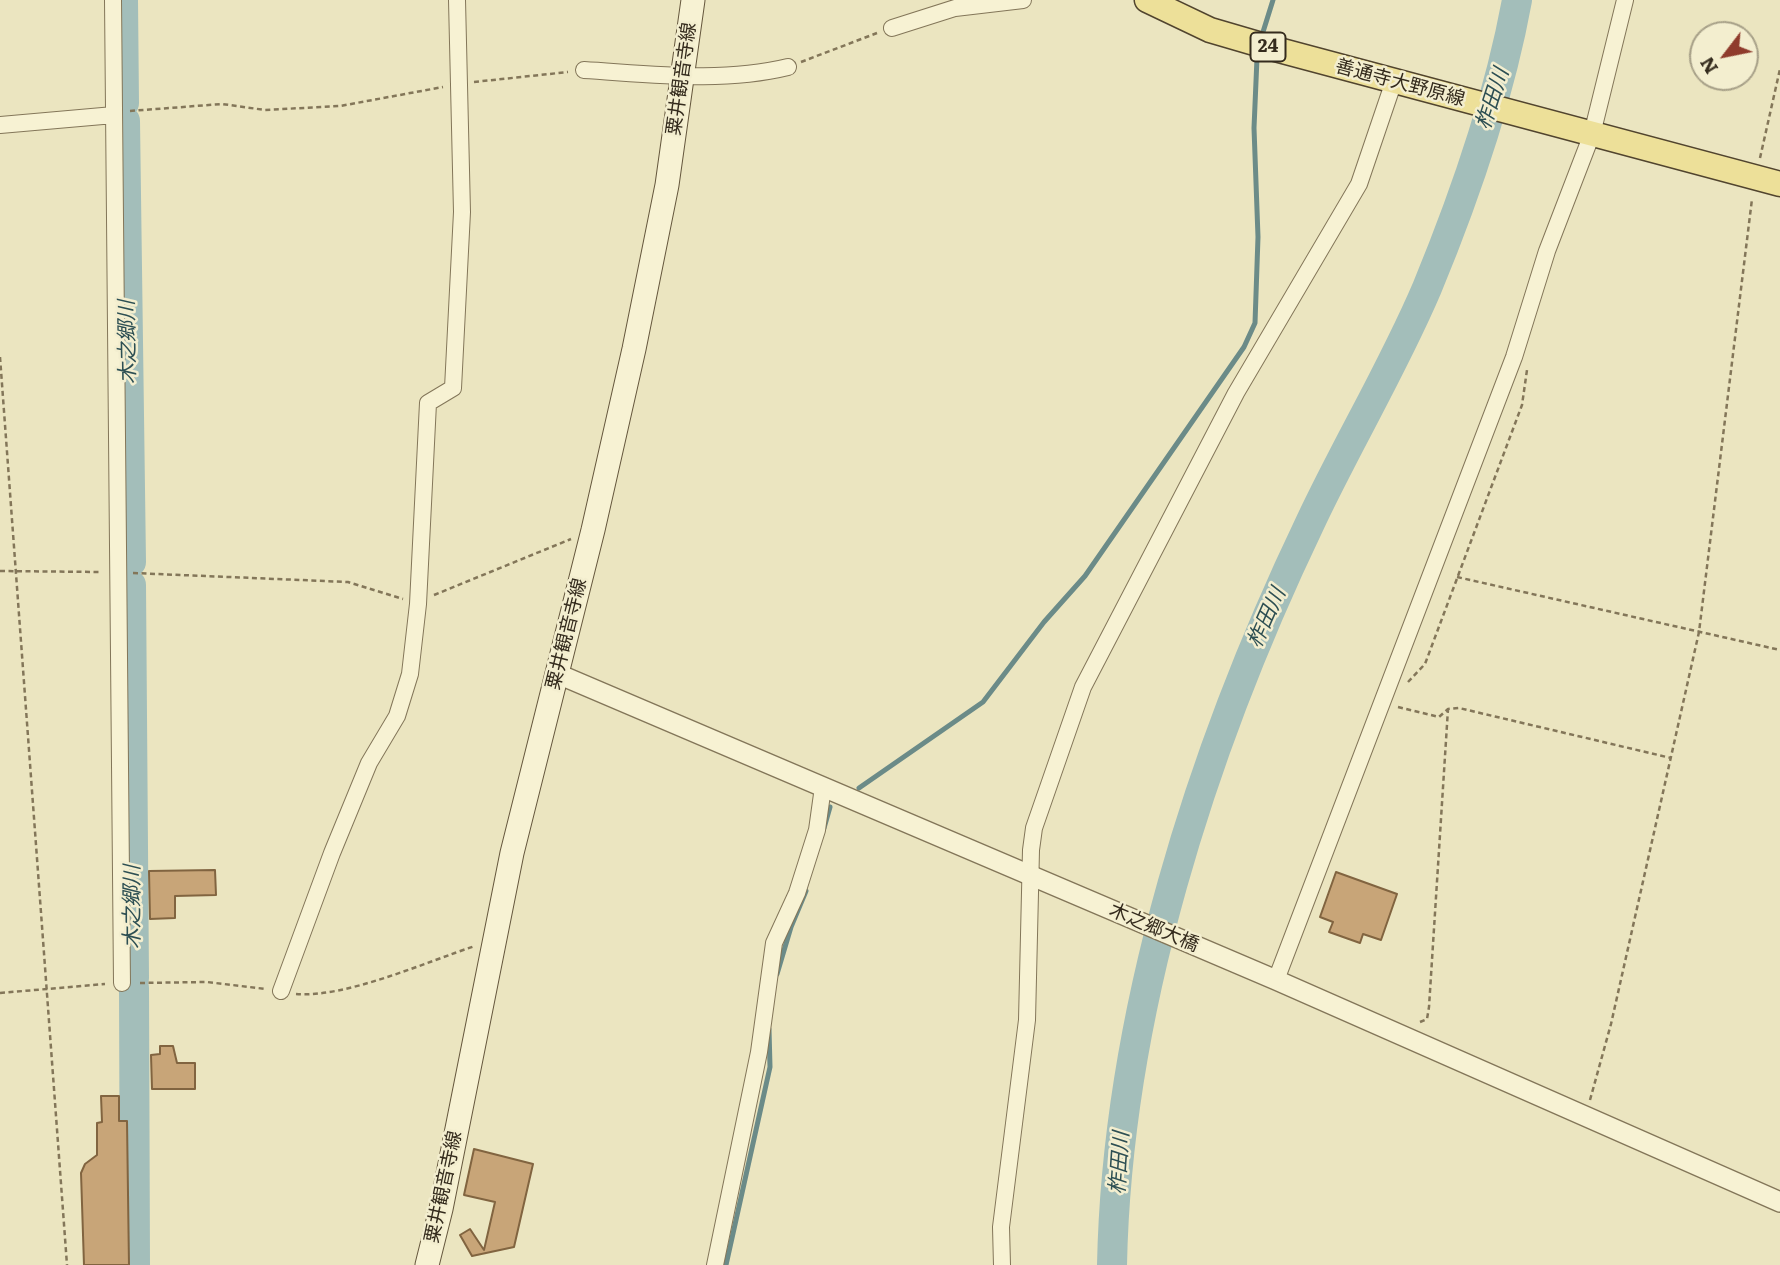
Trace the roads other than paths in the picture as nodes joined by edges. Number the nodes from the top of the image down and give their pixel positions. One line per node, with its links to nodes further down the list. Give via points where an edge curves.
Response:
1 (113, 0): 14 (street)
2 (457, 0): 25 (street, via 462,212 453,388 428,403 410,674 397,716 369,763)
3 (693, 0): 12 (main road, 粟井観音寺線)
4 (1023, 0): 7 (street)
5 (1147, 0): 13 (main road, 善通寺大野原線 / 24, via 1210,30)
6 (1625, 0): 11 (street)
7 (954, 4): 8 (street)
8 (892, 28)
9 (788, 67): 12 (street)
10 (584, 69): 12 (street)
11 (1608, 71): 16 (street); 17 (street, via 1605,115 1610,125)
12 (683, 76): 20 (main road, 粟井観音寺線, via 646,292)
13 (1394, 81): 16 (main road, 善通寺大野原線 / 24); 22 (street, via 1359,184 1236,393 1083,687 1034,828)
14 (114, 115): 15 (street); 24 (street)
15 (0, 125)
16 (1592, 134): 17 (main road, 善通寺大野原線 / 24); 18 (street, via 1633,155); 23 (street, via 1547,251 1514,357)
17 (1700, 163): 18 (main road, 善通寺大野原線 / 24)
18 (1755, 178): 19 (main road, 善通寺大野原線 / 24)
19 (1780, 184)
20 (558, 674): 21 (street, 木之郷大橋); 27 (main road, 粟井観音寺線, via 530,775)
21 (823, 787): 22 (street, 木之郷大橋); 28 (street, via 809,855 774,943 759,1052)
22 (1032, 876): 23 (street, 木之郷大橋); 29 (street, via 1027,1020 1002,1227)
23 (1276, 980): 26 (street, 木之郷大橋)
24 (122, 983)
25 (281, 991)
26 (1780, 1202)
27 (427, 1265)
28 (715, 1265)
29 (1002, 1265)

